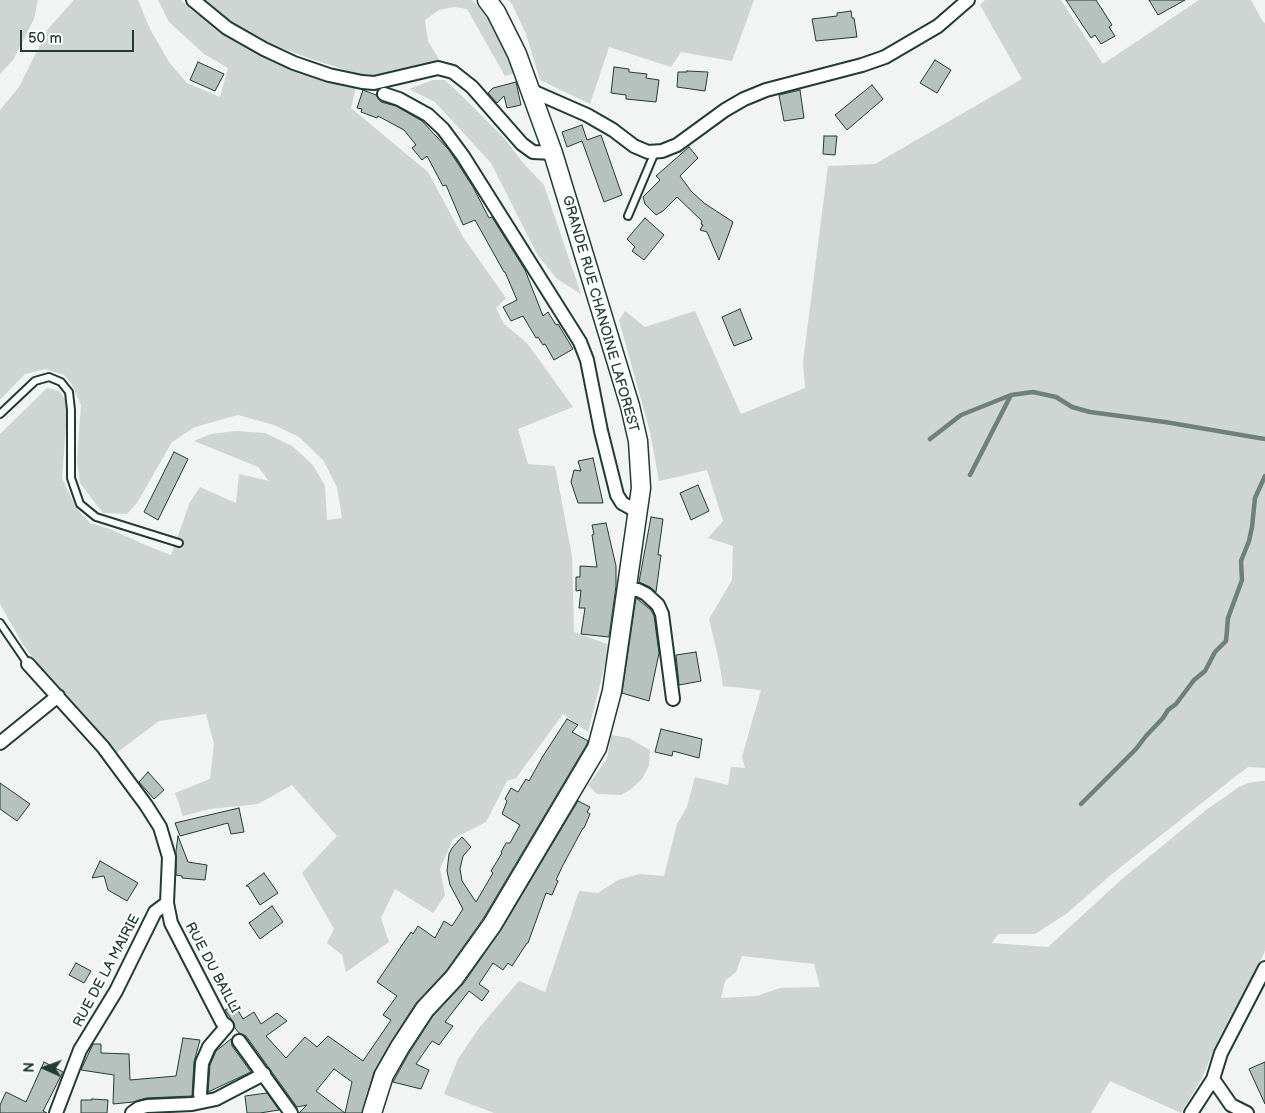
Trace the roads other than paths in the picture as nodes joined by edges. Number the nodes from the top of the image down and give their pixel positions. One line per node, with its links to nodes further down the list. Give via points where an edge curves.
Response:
1 (192, 0): 7 (street, via 227,28 264,49 329,75 374,83 438,68 453,72 472,87 522,144 533,152)
2 (487, 0): 4 (main road, GRANDE RUE CHANOINE LAFOREST, via 506,31)
3 (968, 0): 6 (street, via 938,26 884,57 744,99 677,145)
4 (530, 90): 6 (street, via 587,115 634,146); 7 (main road, GRANDE RUE CHANOINE LAFOREST)
5 (384, 94): 10 (street, via 428,115 443,129 580,342 587,360 617,495 622,503)
6 (655, 152): 8 (lane)
7 (553, 153): 10 (main road, GRANDE RUE CHANOINE LAFOREST, via 630,406 640,464)
8 (628, 216)
9 (0, 414): 11 (lane, via 35,381 49,377 61,382 69,392 71,478 80,504 96,518)
10 (638, 512): 12 (main road, GRANDE RUE CHANOINE LAFOREST)
11 (179, 543)
12 (628, 589): 16 (street, via 646,594 662,614); 24 (main road, GRANDE RUE CHANOINE LAFOREST, via 612,692 597,748 492,925 454,978 425,1009 400,1047 384,1075)
13 (0, 623): 14 (lane)
14 (28, 664): 15 (street, RUE DU BAILLI)
15 (58, 696): 17 (street); 18 (street, RUE DU BAILLI, via 103,747 160,827 169,857)
16 (673, 699)
17 (0, 743)
18 (167, 903): 23 (street, RUE DU BAILLI, via 171,923 180,942 222,1022 228,1026 209,1047 202,1062); 25 (street, RUE DE LA MAIRIE, via 155,912 116,991 80,1050)
19 (1265, 968): 22 (street, via 1221,1053)
20 (239, 1041): 21 (street)
21 (264, 1074): 23 (street, via 216,1099); 27 (street)
22 (1213, 1079): 28 (street); 30 (street, via 1231,1104)
23 (202, 1101): 26 (street, via 147,1106)
24 (373, 1108)
25 (56, 1113)
26 (132, 1113)
27 (291, 1113)
28 (1191, 1113)
29 (1228, 1113): 30 (street)
30 (1246, 1113)

